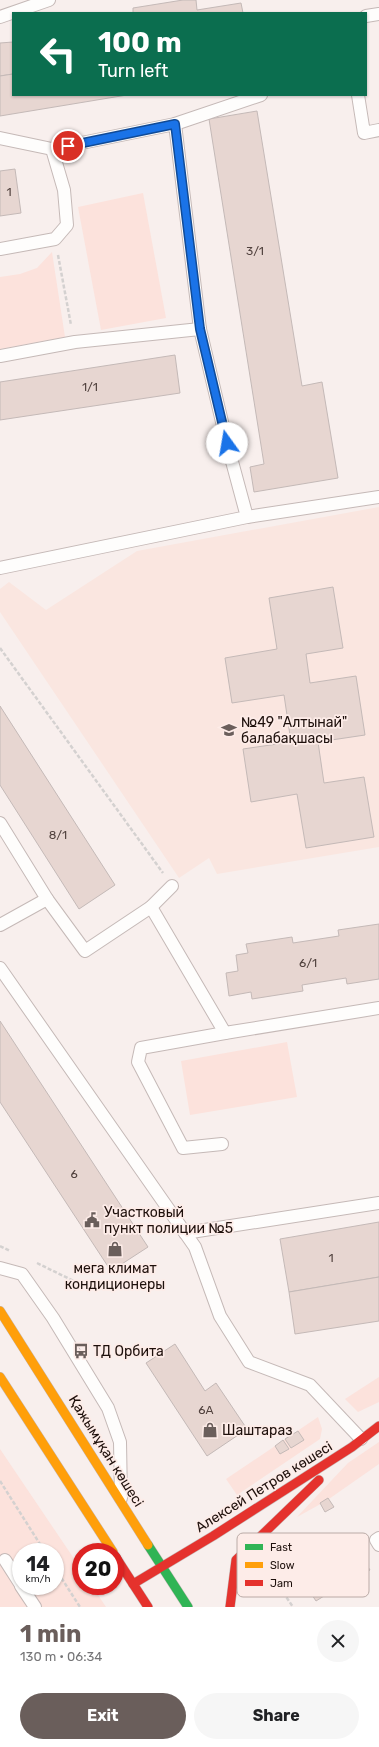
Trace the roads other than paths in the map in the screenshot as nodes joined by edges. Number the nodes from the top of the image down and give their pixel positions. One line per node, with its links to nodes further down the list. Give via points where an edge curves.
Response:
1 (48, 0): 2 (lane)
2 (14, 12)
3 (12, 13): 6 (lane)
4 (379, 14): 5 (lane)
5 (367, 16)
6 (0, 17)
7 (258, 96): 9 (lane)
8 (358, 96): 10 (lane, via 364,133)
9 (175, 124): 12 (lane); 14 (lane)
10 (379, 130)
11 (0, 138): 12 (lane)
12 (52, 149): 13 (lane, via 64,190 67,225 55,239)
13 (0, 249)
14 (200, 329): 15 (lane, via 75,342); 17 (lane)
15 (0, 356)
16 (379, 497): 17 (lane)
17 (247, 517): 18 (lane)
18 (0, 568)
19 (0, 823): 21 (lane)
20 (172, 886): 22 (lane)
21 (47, 899): 22 (lane, via 85,951); 23 (lane)
22 (151, 907): 26 (lane)
23 (0, 925)
24 (0, 968): 29 (lane)
25 (379, 1008): 26 (lane)
26 (226, 1033): 27 (lane, via 141,1048 138,1062 183,1148)
27 (222, 1144)
28 (379, 1202): 29 (lane)
29 (185, 1233): 34 (lane, via 194,1247 220,1316 249,1362 310,1386)
30 (0, 1268): 36 (lane, via 22,1274 53,1318 108,1408 120,1442)
31 (0, 1310): 36 (main road, Қажымұқан көшесі)
32 (0, 1377): 39 (main road)
33 (379, 1426): 34 (main road, Алексей Петров көшесі)
34 (362, 1439): 35 (main road, Алексей Петров көшесі)
35 (352, 1447): 37 (main road); 43 (main road, Алексей Петров көшесі)
36 (122, 1503): 43 (main road, Қажымұқан көшесі)
37 (264, 1533)
38 (379, 1538): 40 (lane, via 376,1540)
39 (107, 1543)
40 (379, 1545)
41 (237, 1559): 51 (main road)
42 (4, 1560): 45 (lane)
43 (162, 1567): 46 (main road, Алексей Петров көшесі); 50 (main road, Қажымұқан көшесі)
44 (124, 1570): 46 (main road)
45 (12, 1572)
46 (133, 1584): 49 (main road)
47 (27, 1595): 48 (lane)
48 (35, 1607)
49 (148, 1607)
50 (188, 1607)
51 (230, 1607)

